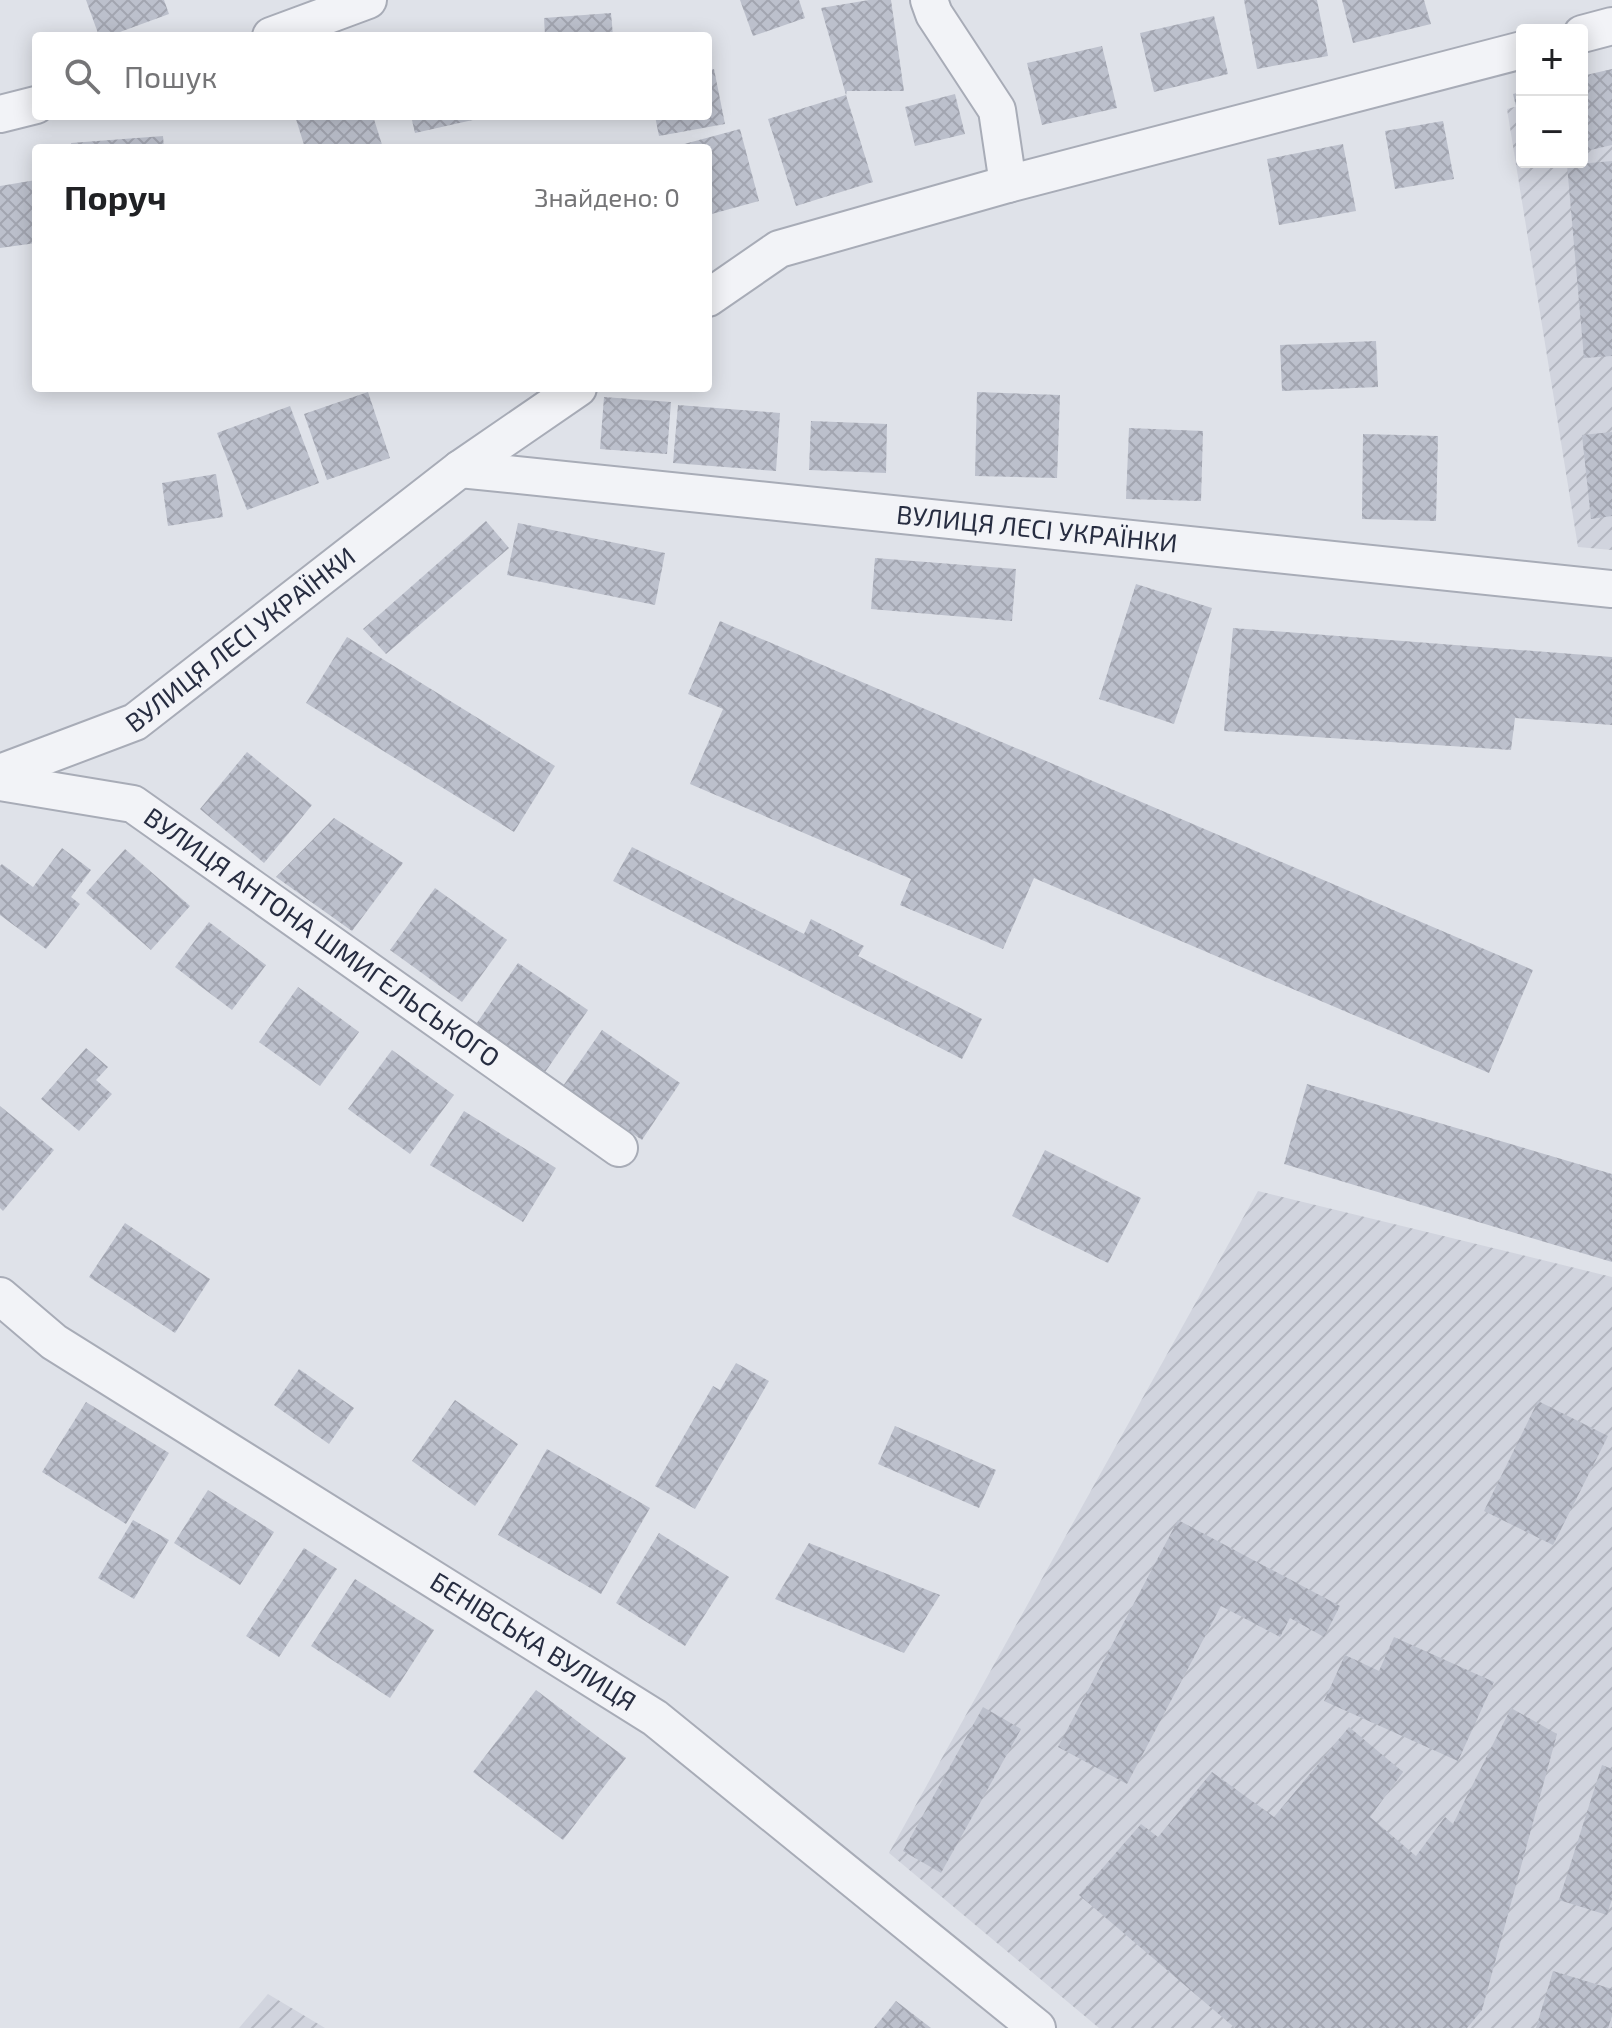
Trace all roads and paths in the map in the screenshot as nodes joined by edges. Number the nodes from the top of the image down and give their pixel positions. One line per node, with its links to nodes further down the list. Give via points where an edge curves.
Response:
1 (368, 0): 4 (street)
2 (929, 0): 9 (street, via 997,110)
3 (1612, 26): 5 (street)
4 (282, 32)
5 (1588, 32)
6 (1516, 52): 9 (street)
7 (32, 106): 8 (street)
8 (0, 114)
9 (1008, 184): 10 (street, via 779,249)
10 (712, 295)
11 (572, 392): 12 (street, ВУЛИЦЯ ЛЕСІ УКРАЇНКИ)
12 (460, 469): 13 (street, ВУЛИЦЯ ЛЕСІ УКРАЇНКИ); 14 (street, ВУЛИЦЯ ЛЕСІ УКРАЇНКИ, via 135,722)
13 (1612, 589)
14 (0, 773)
15 (0, 782): 16 (street, ВУЛИЦЯ АНТОНА ШМИГЕЛЬСЬКОГО, via 133,804)
16 (619, 1148)
17 (0, 1296): 18 (street, БЕНІВСЬКА ВУЛИЦЯ, via 54,1342 655,1718)
18 (1037, 2028)

